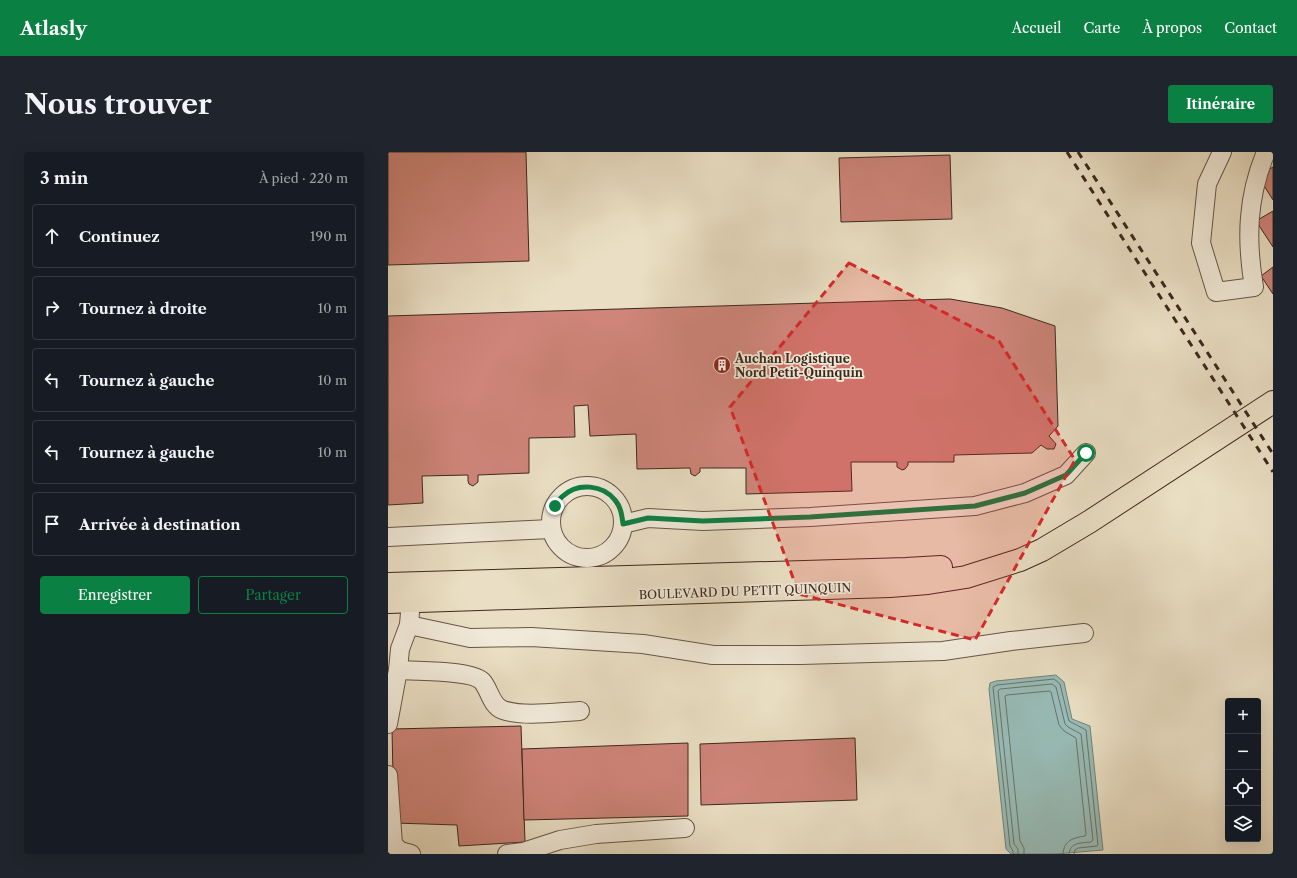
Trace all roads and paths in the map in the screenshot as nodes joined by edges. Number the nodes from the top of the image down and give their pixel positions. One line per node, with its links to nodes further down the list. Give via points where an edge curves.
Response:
1 (1222, 152): 2 (lane, via 1208,184 1201,243 1216,292 1254,288 1248,239 1253,191)
2 (1266, 152)
3 (1273, 402): 9 (main road, BOULEVARD DU PETIT QUINQUIN, via 1089,522 1042,541 975,562 906,569)
4 (1086, 453): 5 (lane, via 1066,475 1025,493 975,506 802,518 703,521 648,518)
5 (623, 524): 6 (lane, via 621,535 615,545 595,558 572,555 555,540); 6 (lane, via 616,501 607,493 584,486 572,489 562,496 551,517)
6 (551, 529): 7 (lane)
7 (388, 536)
8 (388, 584): 9 (main road, BOULEVARD DU PETIT QUINQUIN)
9 (411, 592): 10 (main road, BOULEVARD DU PETIT QUINQUIN); 11 (lane)
10 (388, 602)
11 (409, 625): 12 (lane, via 470,638 530,637 643,644 713,655 943,651); 13 (lane, via 400,649)
12 (1084, 633)
13 (398, 670): 14 (lane, via 470,675 482,681 495,705 503,710 523,713); 15 (lane)
14 (580, 711)
15 (388, 724)
16 (388, 775): 18 (lane, via 393,844 400,851)
17 (685, 828): 19 (lane, via 596,834 560,840 523,852)
18 (411, 854)
19 (507, 854)

